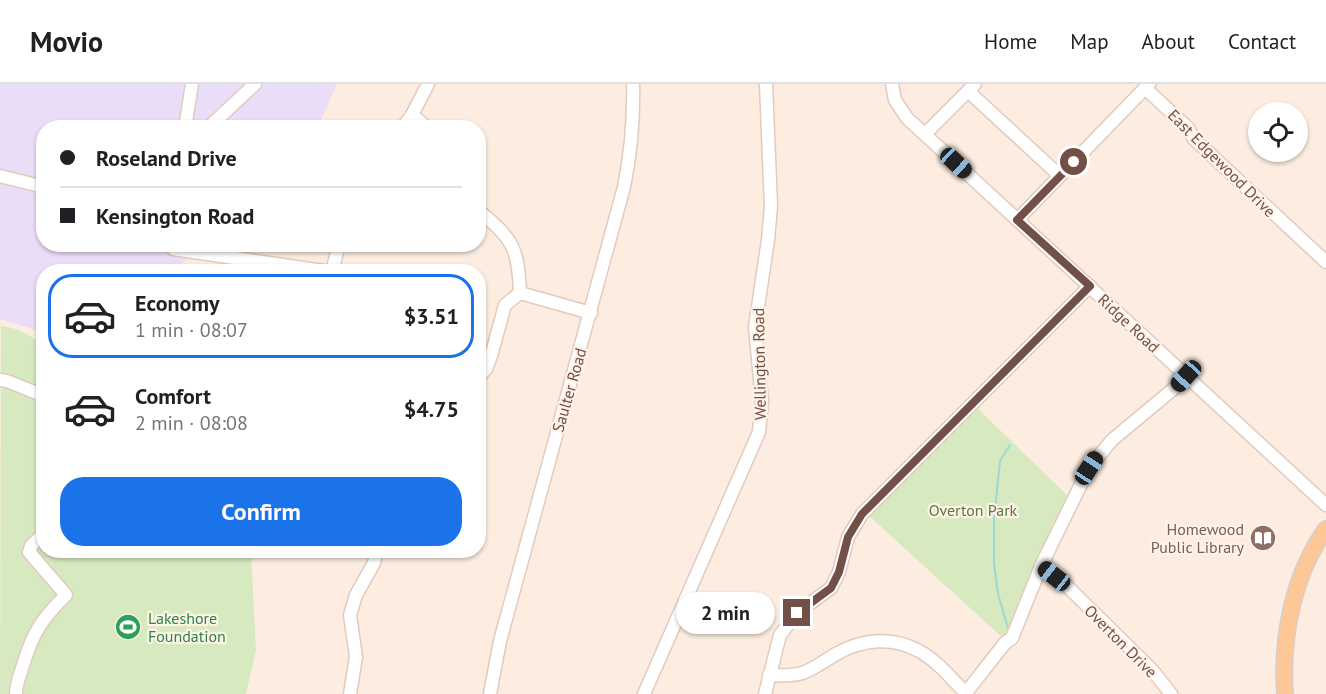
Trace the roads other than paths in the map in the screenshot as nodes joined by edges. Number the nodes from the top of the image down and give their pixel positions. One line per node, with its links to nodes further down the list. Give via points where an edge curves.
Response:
1 (192, 84): 10 (street)
2 (255, 84): 11 (street)
3 (429, 84): 9 (street)
4 (633, 84): 25 (street, Saulter Road, via 631,153)
5 (766, 84): 39 (street, Wellington Road, via 771,206 755,327 762,401 759,432)
6 (892, 84): 14 (street, Ridge Road, via 907,118)
7 (1147, 86): 16 (street); 21 (street, East Edgewood Drive, via 1194,139)
8 (971, 88): 14 (street); 16 (street)
9 (412, 115): 12 (street); 13 (street)
10 (186, 120)
11 (217, 120)
12 (408, 120)
13 (419, 120)
14 (925, 134): 19 (street, Ridge Road)
15 (0, 176): 17 (street)
16 (1060, 176): 19 (street)
17 (36, 185)
18 (486, 217): 24 (street, via 512,244 519,264)
19 (1017, 220): 23 (street, Ridge Road)
20 (194, 252): 22 (street)
21 (1326, 262)
22 (277, 264)
23 (1090, 286): 27 (street, Ridge Road); 35 (street, via 862,514 848,537 831,588 797,613 780,635)
24 (520, 293): 25 (street); 26 (street, via 505,305)
25 (591, 313): 38 (street, Saulter Road, via 500,641)
26 (486, 369)
27 (1186, 376): 30 (street, Ridge Road); 34 (street, via 1096,458)
28 (0, 380): 29 (street)
29 (36, 393)
30 (1326, 505)
31 (1326, 529): 43 (main road, via 1301,577 1287,620)
32 (36, 541): 36 (street, via 29,552 66,595 35,633)
33 (375, 558): 37 (street, via 350,615 356,657)
34 (1041, 566): 41 (street, via 1011,638); 42 (street, Overton Drive, via 1066,585)
35 (769, 675): 40 (street); 41 (street, via 806,673 851,646 878,641 919,651)
36 (16, 694)
37 (350, 694)
38 (490, 694)
39 (644, 694)
40 (765, 694)
41 (966, 694)
42 (1171, 694)
43 (1284, 694)

